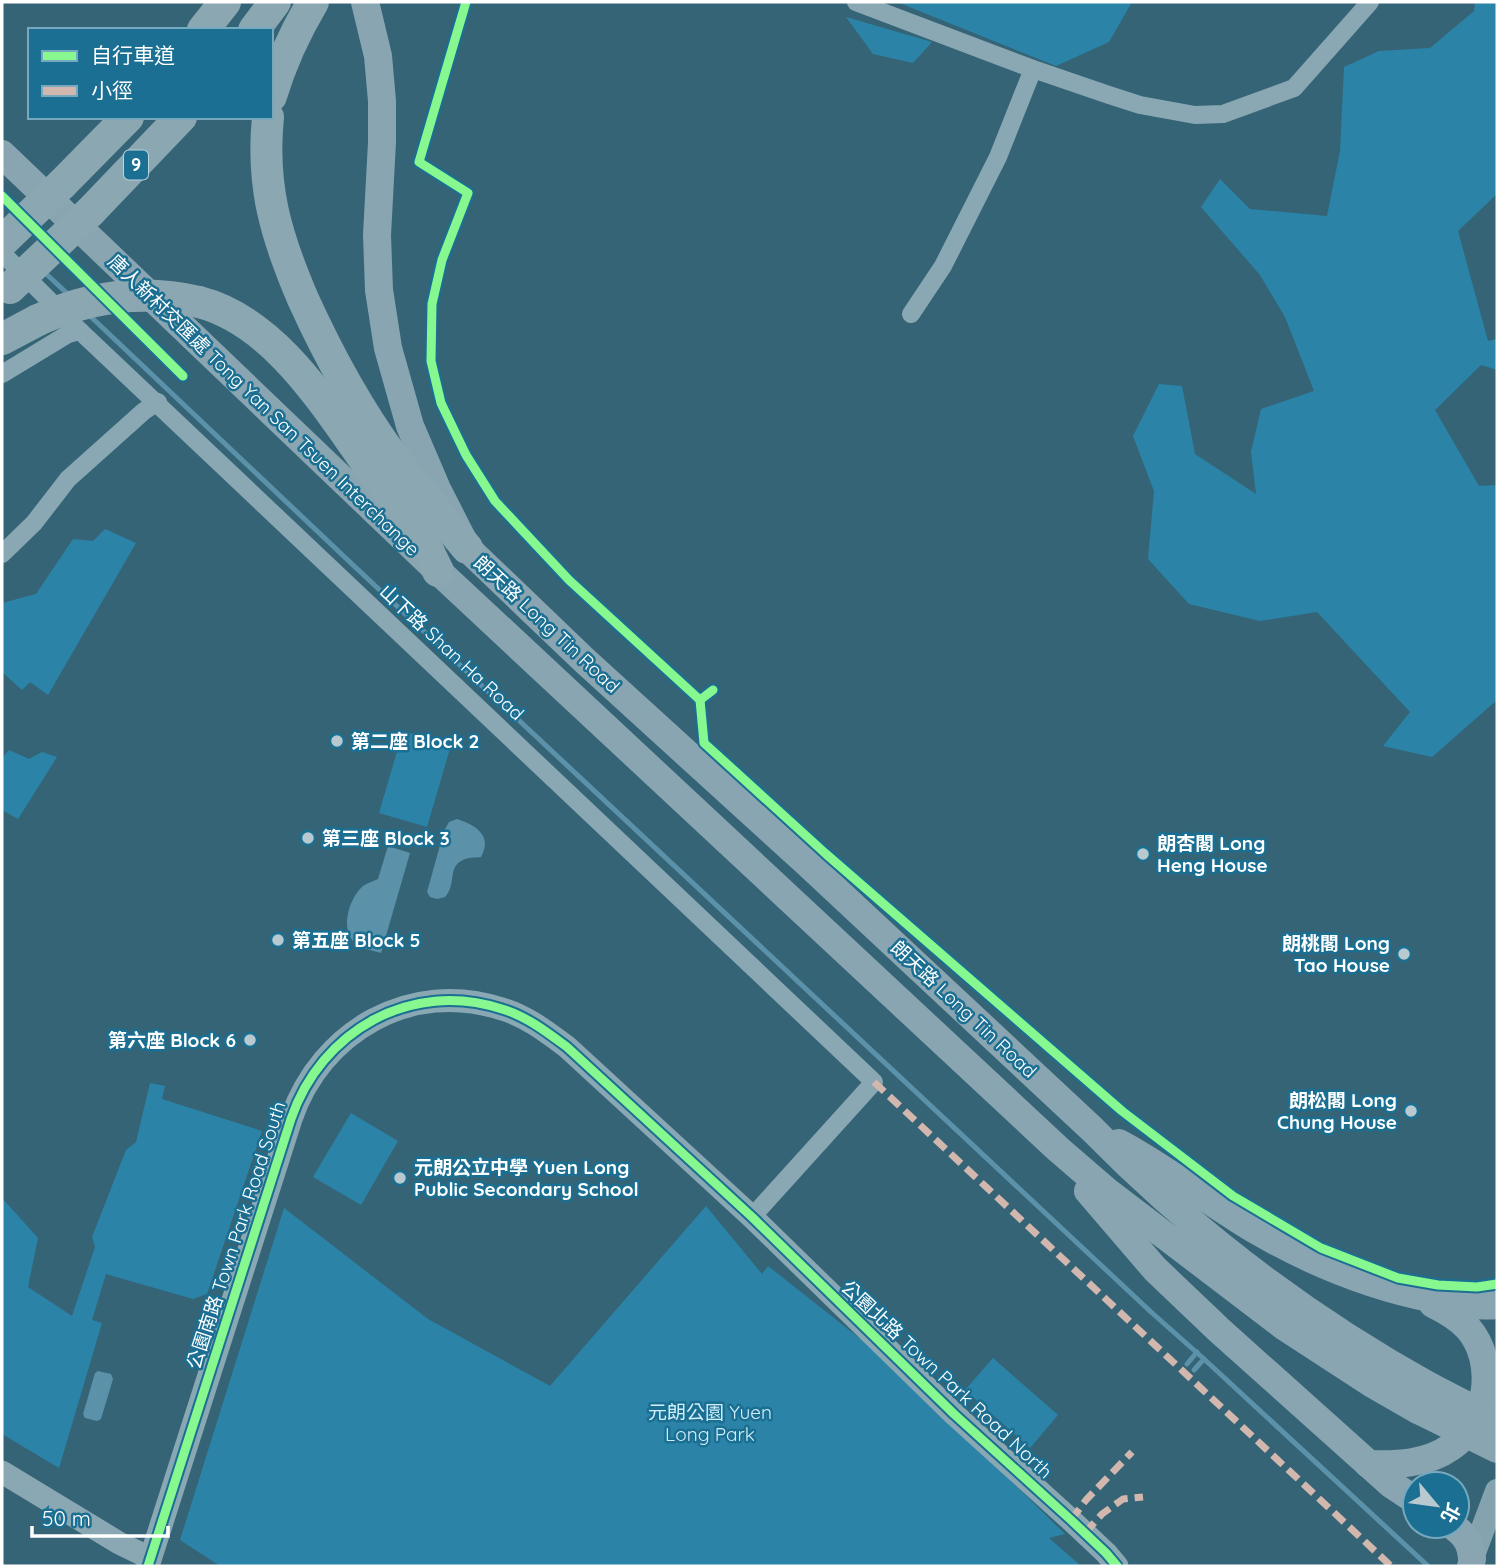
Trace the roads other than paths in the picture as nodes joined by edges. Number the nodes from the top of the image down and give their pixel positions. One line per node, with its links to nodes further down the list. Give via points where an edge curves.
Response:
1 (225, 2): 7 (highway)
2 (275, 2): 8 (highway)
3 (313, 2): 10 (highway)
4 (365, 2): 23 (main road, via 378,55 382,101 377,235 388,348 410,426)
5 (856, 2): 9 (street)
6 (1370, 2): 9 (street, via 1294,88 1223,114 1195,115 1140,105)
7 (205, 28)
8 (256, 28)
9 (1033, 69): 18 (street, via 998,157 943,266)
10 (273, 90)
11 (126, 119): 15 (highway, 9, bridge)
12 (179, 119): 17 (highway, 9, bridge)
13 (268, 119): 23 (highway, via 266,162 274,222 316,328 371,425)
14 (2, 154): 25 (main road, 唐人新村交匯處 Tong Yan San Tsuen Interchange)
15 (2, 242)
16 (2, 253): 19 (street, 山下路 Shan Ha Road)
17 (6, 291)
18 (911, 314)
19 (80, 331): 21 (street); 22 (street, 山下路 Shan Ha Road)
20 (2, 339): 25 (highway, bridge, via 85,303 125,296 163,295 199,302 237,318 271,343 314,390 414,525)
21 (2, 374)
22 (158, 402): 24 (street, via 68,479 34,523); 29 (street, 山下路 Shan Ha Road, via 874,1082)
23 (467, 548): 27 (main road, 朗天路 Long Tin Road)
24 (2, 554)
25 (438, 571): 26 (main road, 唐人新村交匯處 Tong Yan San Tsuen Interchange)
26 (527, 653): 28 (main road, 朗天路 Long Tin Road)
27 (1092, 1129): 30 (main road, via 1292,1250); 32 (main road, 朗天路 Long Tin Road, via 1133,1171 1238,1261 1386,1362)
28 (1058, 1149): 32 (main road, 朗天路 Long Tin Road, via 1284,1327 1371,1383); 35 (main road, via 1155,1269)
29 (752, 1217): 40 (street, 公園南路 Town Park Road South, via 567,1047 537,1025 503,1009 461,1000 412,1005 369,1021 330,1052 296,1104); 42 (street, 公園北路 Town Park Road North)
30 (1411, 1294): 31 (main road); 35 (main road, via 1449,1312 1474,1337 1486,1373 1481,1407 1475,1423 1450,1448 1414,1462)
31 (1497, 1306)
32 (1425, 1398): 33 (main road, 朗天路 Long Tin Road, bridge); 34 (main road, 朗天路 Long Tin Road, bridge)
33 (1497, 1421)
34 (1497, 1449)
35 (1368, 1464): 37 (main road)
36 (2, 1472): 40 (street)
37 (1401, 1491)
38 (1497, 1491): 41 (main road)
39 (1468, 1540): 41 (main road)
40 (149, 1562)
41 (1470, 1563)
42 (1117, 1566)

